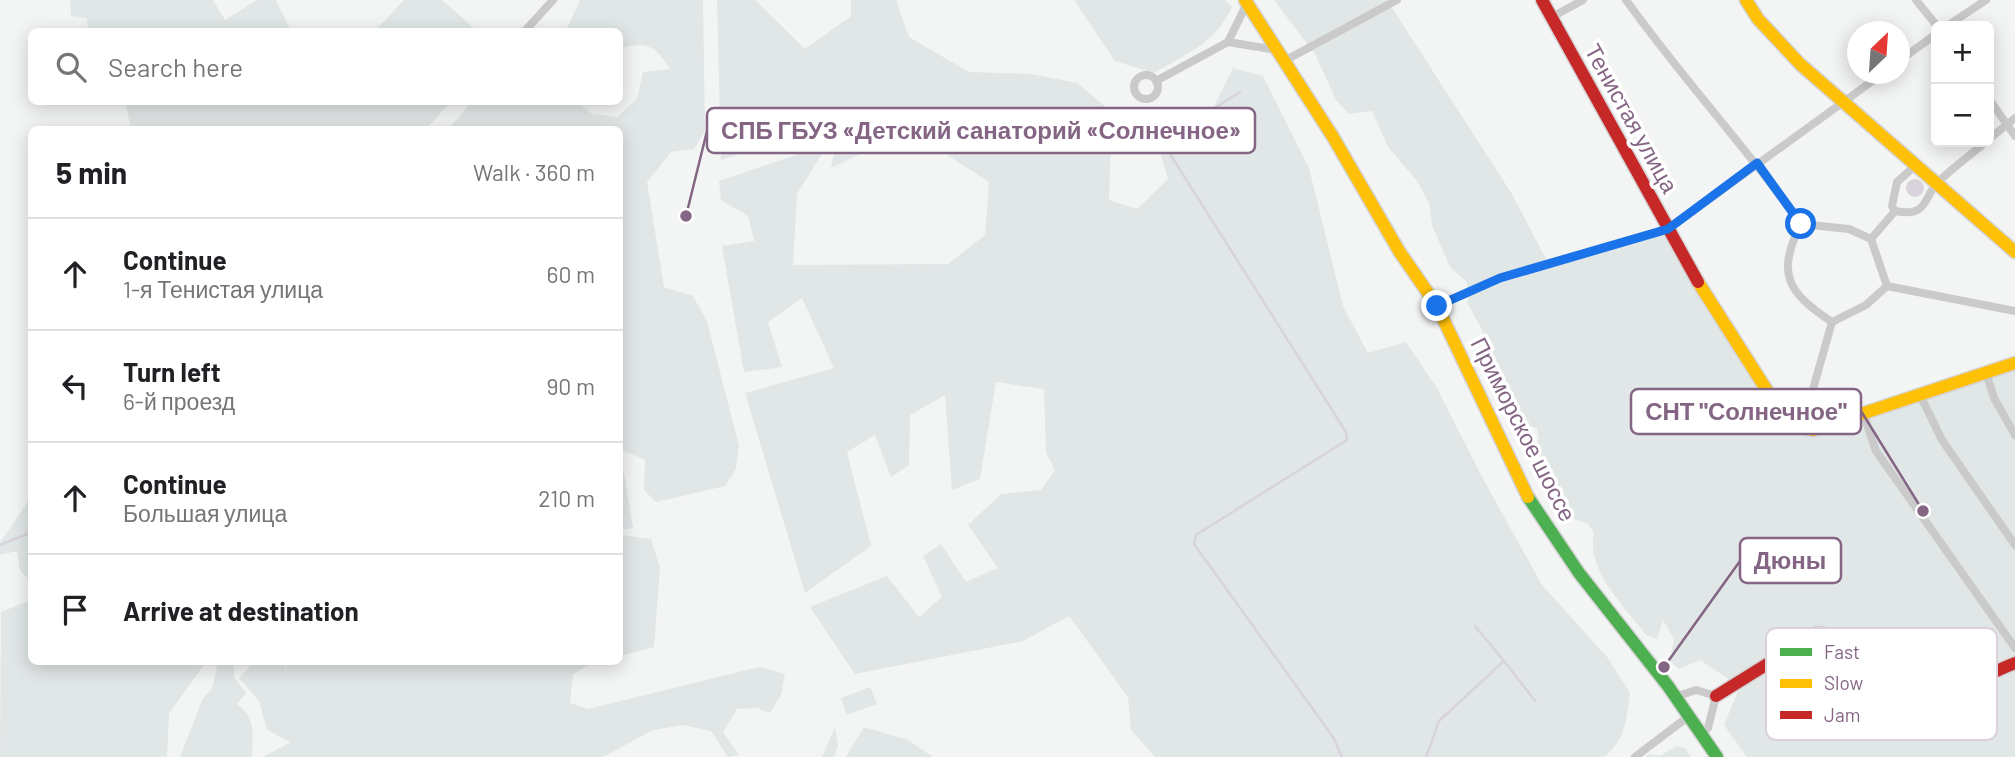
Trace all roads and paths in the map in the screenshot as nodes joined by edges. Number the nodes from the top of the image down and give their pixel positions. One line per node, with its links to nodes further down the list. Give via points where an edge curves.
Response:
1 (553, 0): 13 (street)
2 (1397, 0): 17 (street)
3 (1542, 0): 10 (street, Тенистая улица)
4 (1583, 0): 10 (street)
5 (1626, 0): 27 (street)
6 (1746, 0): 20 (street, via 1791,55)
7 (1916, 0): 11 (street)
8 (1986, 0): 12 (street)
9 (1246, 1): 15 (street); 17 (street, Приморское шоссе)
10 (1552, 17): 32 (street, Тенистая улица)
11 (1933, 21)
12 (1954, 21)
13 (528, 28)
14 (1931, 38): 16 (street)
15 (1228, 42): 17 (street); 18 (street)
16 (1910, 53)
17 (1283, 55): 36 (street, Приморское шоссе, via 1399,251)
18 (1156, 81)
19 (1868, 84): 20 (street)
20 (1842, 102): 27 (street); 28 (street)
21 (1994, 106): 23 (street)
22 (2015, 118): 23 (street)
23 (2007, 124): 24 (street); 25 (street)
24 (1994, 134)
25 (2015, 136)
26 (1979, 147): 29 (street)
27 (1757, 163): 31 (street); 32 (street)
28 (1915, 166): 29 (street); 30 (street, via 1897,182)
29 (1935, 183): 30 (street, via 1924,204 1914,211); 34 (street)
30 (1895, 211): 33 (street)
31 (1801, 224): 33 (street, via 1849,229); 38 (street, via 1787,257 1787,274 1794,292)
32 (1668, 229): 36 (street, via 1500,278); 43 (street, Тенистая улица, via 1780,411 1791,424)
33 (1871, 239): 35 (street)
34 (2015, 252)
35 (1887, 286): 37 (street); 38 (street, via 1866,305)
36 (1437, 306): 50 (street, Приморское шоссе, via 1536,512)
37 (2015, 311)
38 (1832, 322): 43 (street)
39 (2015, 363): 40 (street)
40 (1986, 373): 41 (street); 44 (street)
41 (1920, 395): 42 (street); 45 (street, via 1942,440)
42 (1863, 414): 43 (street, via 1813,430); 46 (street, via 1876,451)
43 (1802, 428)
44 (2015, 435)
45 (2015, 545)
46 (2015, 648)
47 (2015, 663): 49 (street)
48 (1766, 665): 51 (street)
49 (1997, 670)
50 (1675, 696): 51 (street, via 1696,690); 52 (street, Приморское шоссе)
51 (1716, 696): 53 (street, via 1708,728)
52 (1689, 716): 53 (street, Приморское шоссе); 54 (street)
53 (1700, 734): 55 (street, Приморское шоссе)
54 (1634, 757)
55 (1717, 757)

